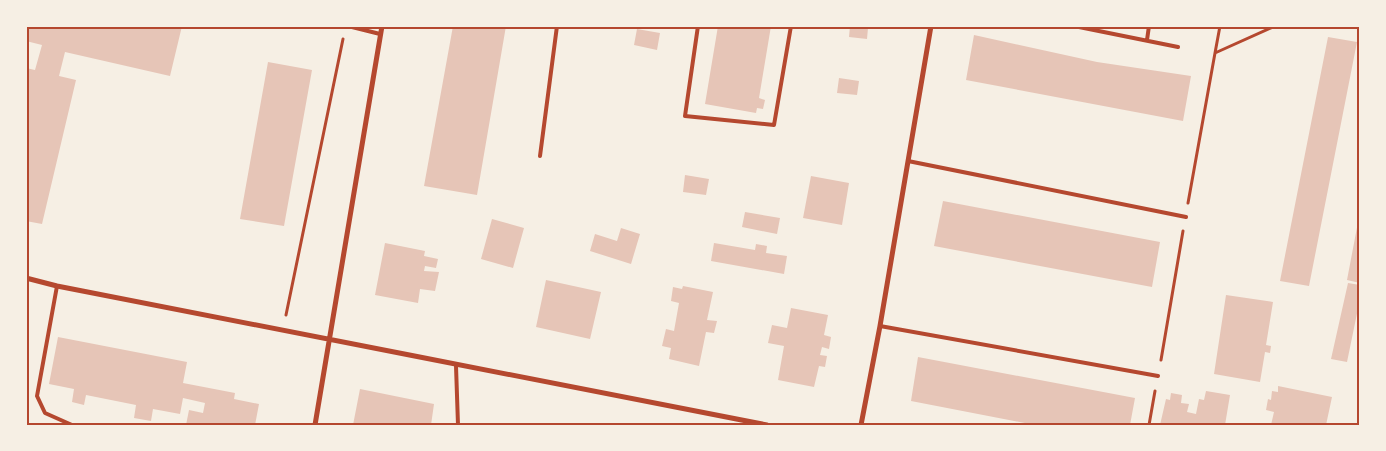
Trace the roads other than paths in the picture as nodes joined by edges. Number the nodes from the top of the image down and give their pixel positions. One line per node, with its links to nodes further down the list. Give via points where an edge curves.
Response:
1 (348, 26): 9 (lane)
2 (382, 26): 9 (street)
3 (557, 26): 12 (lane)
4 (698, 26): 5 (lane, via 685,116 774,125)
5 (791, 26)
6 (931, 26): 13 (street)
7 (1074, 26): 10 (lane)
8 (1149, 26): 10 (lane)
9 (380, 34): 18 (street)
10 (1147, 40): 11 (lane)
11 (1178, 46)
12 (540, 156)
13 (908, 161): 14 (lane); 17 (street)
14 (1186, 217)
15 (26, 278): 16 (street)
16 (57, 286): 18 (street); 21 (lane, via 37,396 46,413)
17 (880, 326): 20 (lane); 25 (street)
18 (331, 339): 19 (street); 22 (street)
19 (456, 366): 23 (lane); 24 (street)
20 (1158, 376)
21 (72, 425)
22 (315, 425)
23 (458, 425)
24 (767, 425)
25 (861, 425)

